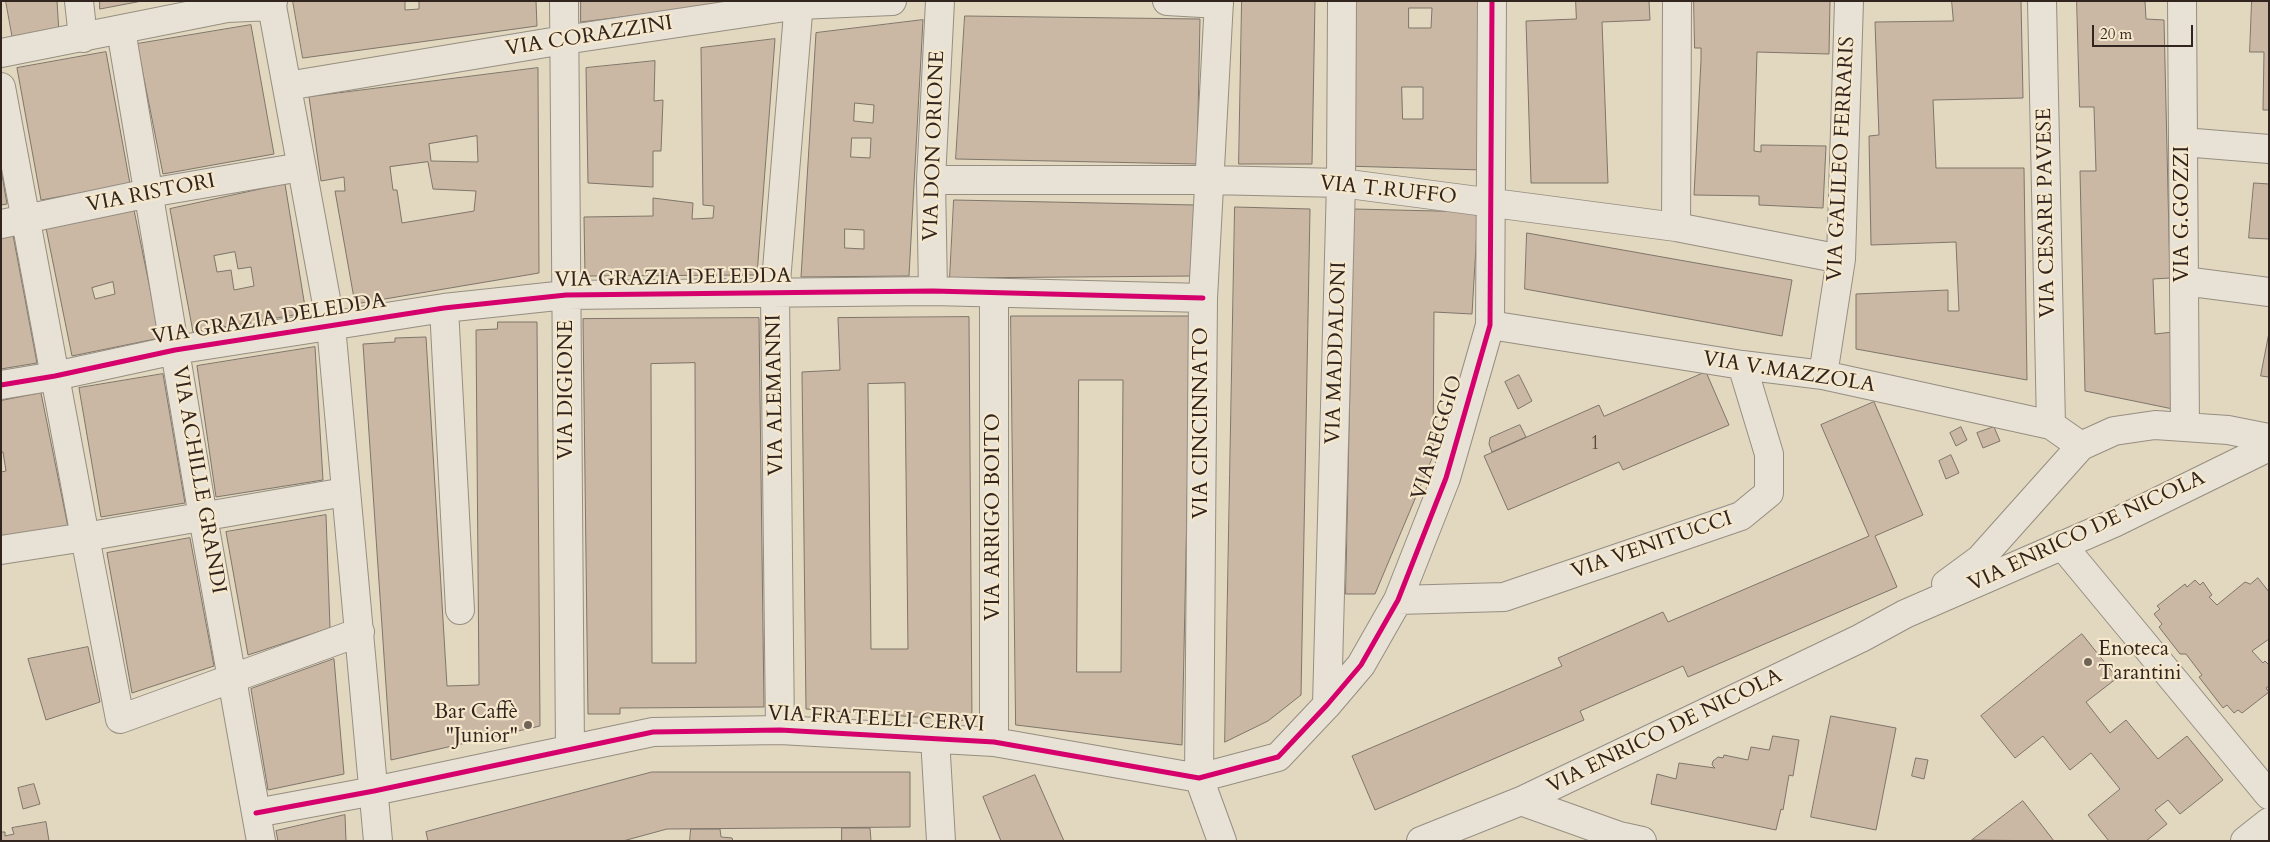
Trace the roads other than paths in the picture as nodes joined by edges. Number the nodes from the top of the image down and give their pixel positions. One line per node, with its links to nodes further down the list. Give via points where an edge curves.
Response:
1 (79, 1): 17 (street)
2 (564, 1): 18 (street, VIA DIGIONE)
3 (892, 1): 12 (street, VIA CORAZZINI)
4 (940, 1): 25 (street, VIA DON ORIONE)
5 (1168, 1): 13 (street)
6 (1342, 1): 27 (street, VIA MADDALONI)
7 (1492, 1): 29 (street, VIA REGGIO)
8 (1677, 1): 31 (street)
9 (1849, 1): 32 (street, VIA GALILEO FERRARIS)
10 (2042, 1): 48 (street, VIA CESARE PAVESE)
11 (2182, 1): 22 (street, VIA G.GOZZI)
12 (799, 3): 18 (street, VIA CORAZZINI); 37 (street, VIA ALEMANNI)
13 (1219, 3): 26 (street, VIA CINCINNATO)
14 (273, 4): 15 (street); 20 (street)
15 (226, 5): 16 (street)
16 (121, 30): 17 (street); 28 (street, VIA ACHILLE GRANDI)
17 (83, 38): 19 (street)
18 (564, 40): 20 (street, VIA CORAZZINI); 38 (street, VIA DIGIONE)
19 (1, 53)
20 (287, 86): 24 (street)
21 (1, 87): 30 (street)
22 (2183, 142): 23 (street); 33 (street, VIA G.GOZZI)
23 (2269, 149)
24 (301, 167): 28 (street, VIA RISTORI); 42 (street)
25 (931, 180): 26 (street, VIA T.RUFFO); 34 (street, VIA DON ORIONE)
26 (1210, 180): 27 (street, VIA T.RUFFO); 39 (street, VIA CINCINNATO)
27 (1341, 183): 29 (street, VIA T.RUFFO); 63 (street, VIA MADDALONI)
28 (149, 193): 30 (street, VIA RISTORI); 43 (street, VIA ACHILLE GRANDI)
29 (1491, 202): 31 (street, VIA T.RUFFO); 41 (street, VIA REGGIO)
30 (13, 221): 46 (street)
31 (1676, 228): 32 (street, VIA T.RUFFO)
32 (1841, 259): 45 (street, VIA GALILEO FERRARIS)
33 (2184, 281): 35 (street); 49 (street, VIA G.GOZZI)
34 (933, 291): 36 (street, VIA GRAZIA DELEDDA); 37 (street, VIA GRAZIA DELEDDA)
35 (2269, 292)
36 (994, 293): 39 (street, VIA GRAZIA DELEDDA); 66 (street, VIA ARRIGO BOITO)
37 (775, 294): 38 (street, VIA GRAZIA DELEDDA); 64 (street, VIA ALEMANNI)
38 (566, 295): 40 (street, VIA GRAZIA DELEDDA); 67 (street, VIA DIGIONE)
39 (1203, 298): 68 (street, VIA CINCINNATO)
40 (444, 308): 42 (street, VIA GRAZIA DELEDDA); 59 (street)
41 (1490, 325): 44 (street, VIA V.MAZZOLA); 58 (street, VIA REGGIO, via 1446,478)
42 (331, 326): 43 (street, VIA GRAZIA DELEDDA); 53 (street)
43 (175, 350): 46 (street, VIA GRAZIA DELEDDA); 54 (street, VIA ACHILLE GRANDI)
44 (1742, 366): 45 (street, VIA V.MAZZOLA); 58 (street, VIA VENITUCCI, via 1769,454 1769,493 1741,516 1504,596)
45 (1822, 375): 48 (street, VIA V.MAZZOLA)
46 (55, 376): 47 (street, VIA GRAZIA DELEDDA); 55 (street)
47 (1, 385)
48 (2051, 425): 51 (street, VIA V.MAZZOLA)
49 (2185, 427): 50 (street, VIA ENRICO DE NICOLA, via 2228,430); 51 (street, VIA ENRICO DE NICOLA, via 2154,425 2114,431)
50 (2269, 438)
51 (2081, 446): 60 (street, VIA ENRICO DE NICOLA, via 1980,559)
52 (2269, 447): 56 (street, VIA ENRICO DE NICOLA)
53 (346, 492): 54 (street); 61 (street)
54 (203, 517): 55 (street); 62 (street, VIA ACHILLE GRANDI)
55 (85, 537): 57 (street); 62 (street, via 120,719)
56 (2062, 545): 60 (street, VIA ENRICO DE NICOLA); 70 (street)
57 (1, 550)
58 (1398, 600): 63 (street, VIA REGGIO, via 1360,664)
59 (460, 610)
60 (1905, 614): 71 (street, VIA ENRICO DE NICOLA)
61 (360, 632): 62 (street); 69 (street)
62 (233, 678): 72 (street, VIA ACHILLE GRANDI)
63 (1327, 705): 68 (street, VIA REGGIO, via 1278,757)
64 (780, 730): 65 (street, VIA FRATELLI CERVI); 67 (street, VIA FRATELLI CERVI, via 653,732)
65 (935, 738): 66 (street, VIA FRATELLI CERVI); 77 (street)
66 (994, 742): 68 (street, VIA FRATELLI CERVI)
67 (570, 749): 69 (street, VIA FRATELLI CERVI)
68 (1200, 778): 78 (street, VIA CINCINNATO)
69 (374, 791): 72 (street, VIA FRATELLI CERVI); 76 (street)
70 (2269, 795)
71 (1521, 801): 74 (street); 79 (street, VIA ENRICO DE NICOLA)
72 (256, 813): 75 (street, VIA ACHILLE GRANDI)
73 (2269, 822): 80 (street)
74 (1626, 839)
75 (261, 841)
76 (378, 841)
77 (941, 841)
78 (1222, 841)
79 (1421, 841)
80 (2246, 841)

